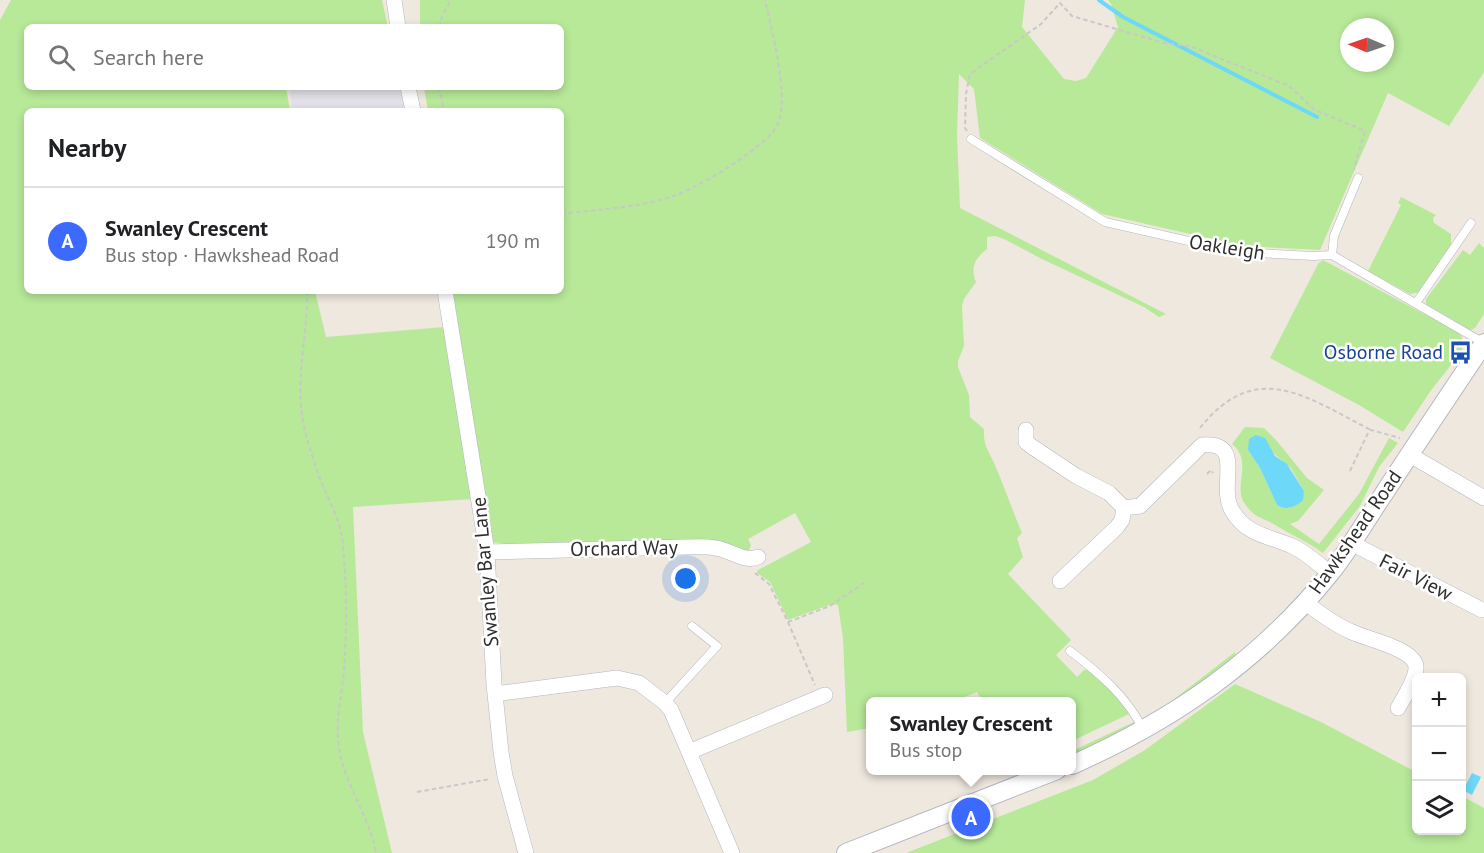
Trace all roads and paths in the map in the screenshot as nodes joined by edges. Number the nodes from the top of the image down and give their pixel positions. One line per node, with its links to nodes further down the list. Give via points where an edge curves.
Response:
1 (394, 0): 4 (street)
2 (451, 0): 5 (path)
3 (765, 0): 12 (path, via 781,95 774,132 740,159 677,194)
4 (398, 24)
5 (440, 24)
6 (408, 90): 8 (street)
7 (440, 90): 9 (path)
8 (412, 108)
9 (443, 108)
10 (971, 139): 11 (path, via 965,128 970,74 1041,24 1060,3 1072,16 1164,43 1192,47 1289,86 1315,110 1365,131 1354,170); 14 (lane, Oakleigh, via 1105,222 1248,254)
11 (1357, 181): 14 (lane, via 1334,236)
12 (564, 214)
13 (1470, 223): 17 (lane)
14 (1332, 255): 17 (lane, Oakleigh)
15 (307, 294): 47 (path, via 299,388 303,417 343,544 344,670 339,747 349,786 374,839)
16 (445, 294): 27 (street, Swanley Bar Lane)
17 (1416, 303): 18 (lane, Oakleigh)
18 (1484, 343): 22 (street, Hawkshead Road)
19 (1200, 428): 21 (path, via 1224,403 1268,388 1300,394)
20 (1026, 430): 25 (street, via 1026,442 1031,446 1109,494)
21 (1371, 430): 22 (path); 23 (path)
22 (1406, 447): 24 (street); 26 (street, Hawkshead Road)
23 (1350, 471)
24 (1484, 498)
25 (1124, 508): 29 (street, via 1140,506 1202,445 1214,445 1225,450 1227,500 1242,525 1297,549); 30 (street, via 1117,527)
26 (1351, 543): 29 (street, Hawkshead Road); 33 (street, Fair View)
27 (487, 552): 28 (street, Orchard Way, via 673,547 717,548); 37 (street, Swanley Bar Lane)
28 (755, 558): 34 (path, via 752,571 769,584)
29 (1330, 573): 32 (street, Hawkshead Road)
30 (1060, 581)
31 (864, 583): 34 (path, via 837,603)
32 (1305, 602): 40 (street, via 1351,632 1412,657 1416,672); 41 (street, Hawkshead Road, via 1210,689)
33 (1482, 610)
34 (788, 622): 38 (path)
35 (692, 626): 39 (lane, via 717,646)
36 (1070, 651): 41 (lane, via 1128,705)
37 (495, 694): 39 (street, via 617,678 639,683); 45 (street, Swanley Bar Lane)
38 (822, 696): 42 (street)
39 (666, 703): 42 (street)
40 (1398, 708)
41 (1143, 731): 43 (street, Hawkshead Road)
42 (689, 752): 49 (street)
43 (1076, 763)
44 (1048, 775): 50 (street)
45 (505, 776): 46 (path); 48 (street, Swanley Bar Lane)
46 (417, 792)
47 (376, 853)
48 (526, 853)
49 (732, 853)
50 (846, 853)

